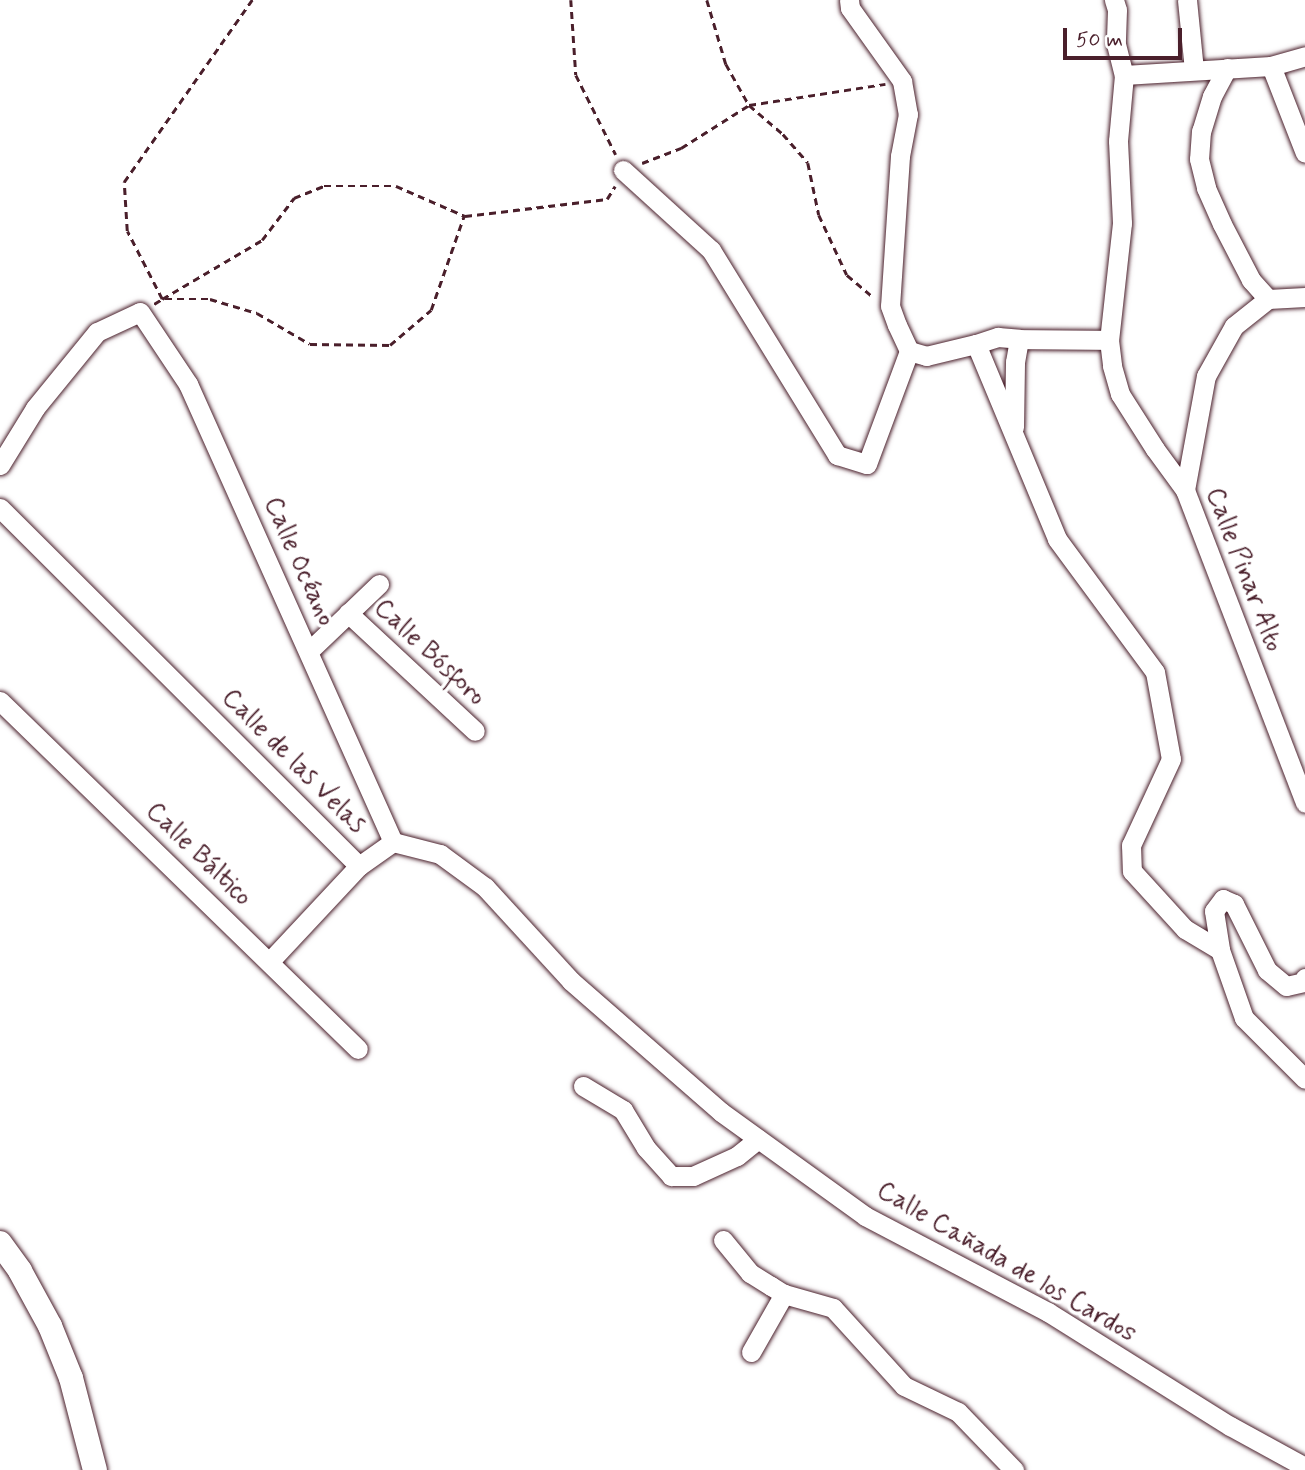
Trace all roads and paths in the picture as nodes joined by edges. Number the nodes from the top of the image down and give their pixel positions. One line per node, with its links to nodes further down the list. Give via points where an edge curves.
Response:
1 (252, 0): 18 (path, via 124,182 127,231)
2 (571, 0): 15 (path, via 576,75)
3 (707, 0): 13 (path, via 726,64)
4 (849, 0): 12 (street, via 850,8)
5 (1114, 0): 11 (street, Calle Pinar Alto, via 1116,44)
6 (1187, 0): 10 (street)
7 (1305, 56): 8 (street)
8 (1271, 66): 9 (street); 14 (street)
9 (1227, 68): 10 (street); 19 (street, via 1201,131 1199,159 1222,224 1251,280)
10 (1194, 70): 11 (street)
11 (1124, 75): 23 (street, Calle Pinar Alto, via 1118,141 1122,223)
12 (902, 81): 13 (path); 25 (street, via 908,114 900,156 890,306)
13 (749, 105): 15 (path, via 681,148); 20 (path, via 808,163 819,215 847,275)
14 (1305, 153)
15 (623, 170): 16 (path, via 607,199); 25 (street, via 711,250 837,455 867,464)
16 (465, 216): 18 (path, via 396,186 324,186 294,198 262,240); 18 (path, via 431,310 390,345 310,344 257,313 209,299)
17 (1305, 298): 19 (street)
18 (162, 299): 21 (path)
19 (1268, 299): 28 (street, via 1234,326 1206,376)
20 (880, 307)
21 (140, 312): 27 (street, via 97,332 35,408); 32 (street, Calle Océano, via 188,384)
22 (1019, 339): 23 (street); 24 (street, via 998,337); 26 (street)
23 (1109, 340): 28 (street, Calle Pinar Alto, via 1120,394)
24 (975, 344): 25 (street, via 926,356); 26 (street)
25 (909, 351)
26 (1013, 439): 38 (street, via 1057,539 1155,672 1171,759 1131,845 1132,871 1185,929)
27 (0, 464)
28 (1185, 490): 35 (street, Calle Pinar Alto)
29 (0, 508): 37 (street, Calle de las Velas)
30 (379, 584): 31 (street)
31 (348, 613): 32 (street); 34 (street, Calle Bósforo)
32 (309, 651): 36 (street, Calle Océano)
33 (0, 701): 39 (street, Calle Báltico)
34 (475, 731)
35 (1305, 803)
36 (393, 842): 37 (street, Calle de las Velas); 44 (street, Calle de las Velas, via 440,854 485,887 571,981)
37 (359, 866): 39 (street)
38 (1220, 950): 40 (street, via 1214,911 1223,899 1234,904 1267,970 1286,986); 42 (street, via 1244,1018)
39 (270, 961): 41 (street, Calle Báltico)
40 (1305, 981)
41 (358, 1049)
42 (1305, 1079)
43 (583, 1086): 44 (street, via 623,1110 646,1148 671,1176 693,1176 737,1156)
44 (758, 1139): 49 (street, Calle Cañada de los Cardos, via 865,1216 1048,1312 1230,1426)
45 (723, 1240): 47 (street, via 750,1273)
46 (0, 1243): 50 (main road, via 50,1325 71,1378)
47 (784, 1294): 48 (street); 51 (street, via 833,1308 904,1387 958,1412)
48 (751, 1352)
49 (1305, 1467)
50 (95, 1470)
51 (1014, 1470)

